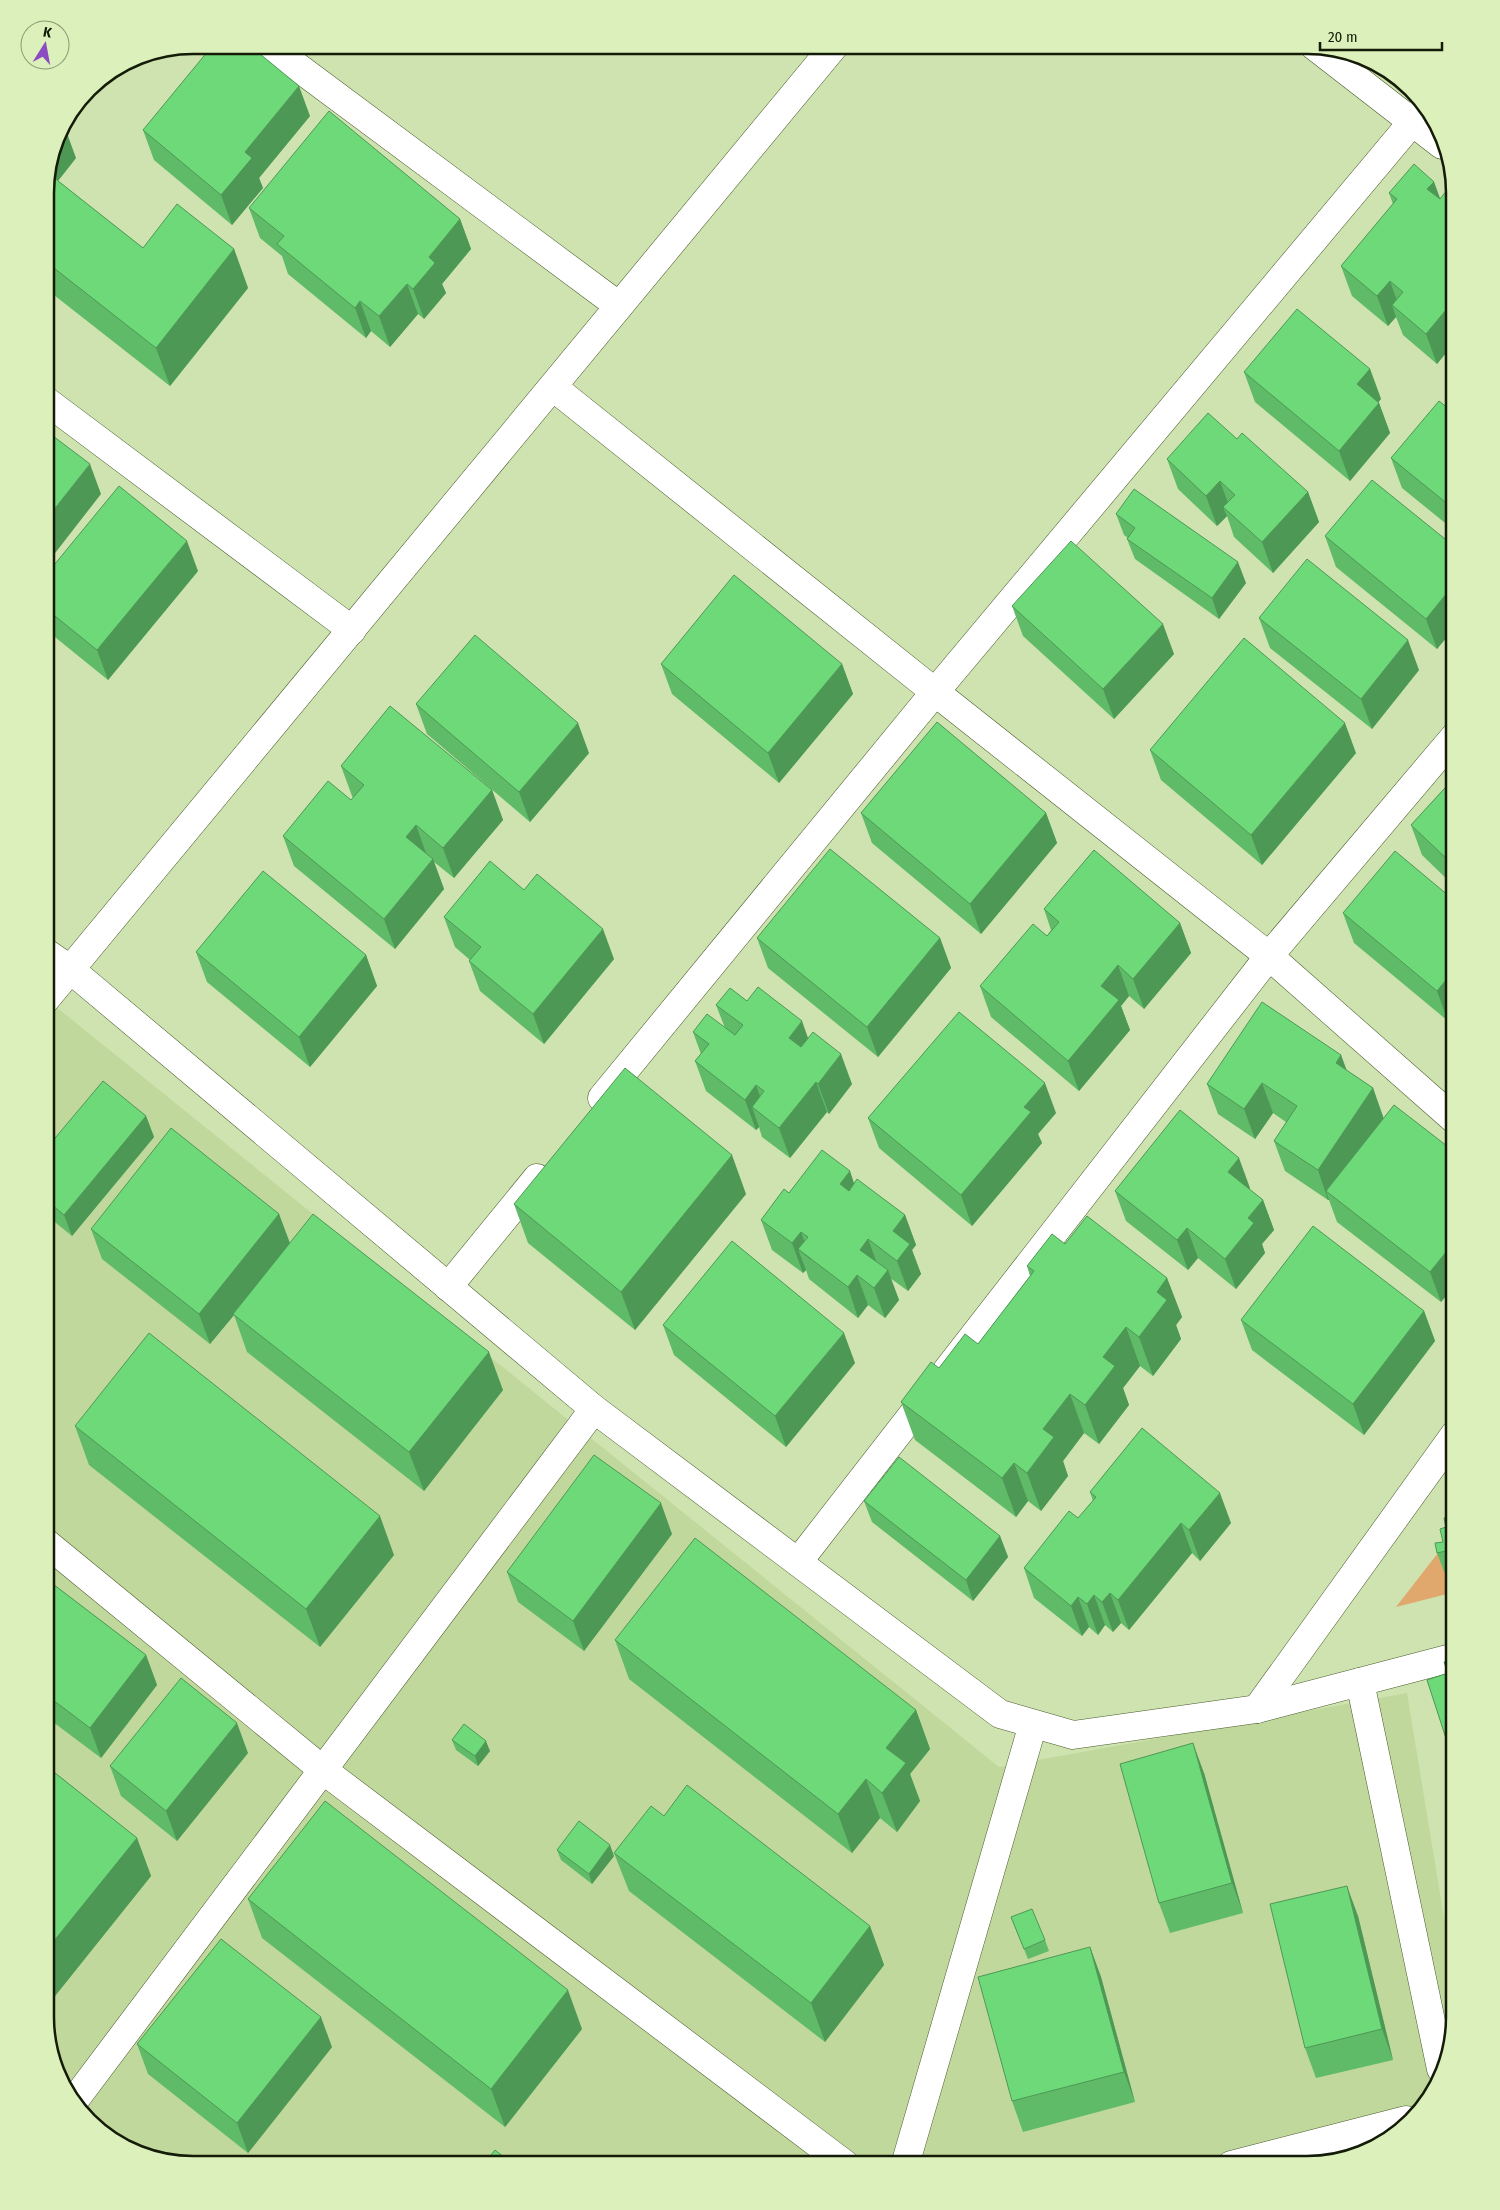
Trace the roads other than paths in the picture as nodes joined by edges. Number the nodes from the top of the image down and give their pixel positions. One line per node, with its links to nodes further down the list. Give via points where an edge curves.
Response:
1 (280, 54): 6 (street)
2 (828, 54): 6 (street)
3 (1329, 56): 4 (street)
4 (1418, 115): 5 (street); 10 (street)
5 (1433, 134)
6 (619, 306): 7 (street)
7 (553, 386): 9 (street); 10 (street)
8 (54, 407): 9 (street)
9 (352, 630): 14 (street)
10 (935, 692): 12 (street); 17 (street)
11 (1446, 747): 12 (street)
12 (1269, 956): 16 (street); 23 (street)
13 (54, 958): 14 (street)
14 (71, 970): 15 (street); 19 (street)
15 (54, 990)
16 (1446, 1112)
17 (587, 1117)
18 (555, 1156): 19 (street)
19 (448, 1287): 20 (street)
20 (594, 1409): 23 (street); 28 (street)
21 (1446, 1446): 26 (street)
22 (54, 1549): 28 (street)
23 (798, 1562): 27 (street, via 1000,1714)
24 (1446, 1659): 25 (street)
25 (1360, 1682): 26 (street); 29 (street)
26 (1257, 1709): 27 (street, via 1073,1735)
27 (1033, 1724): 33 (street)
28 (323, 1770): 30 (street); 32 (street)
29 (1439, 2061)
30 (78, 2096)
31 (1397, 2122): 34 (street)
32 (834, 2156)
33 (907, 2156)
34 (1266, 2156)

